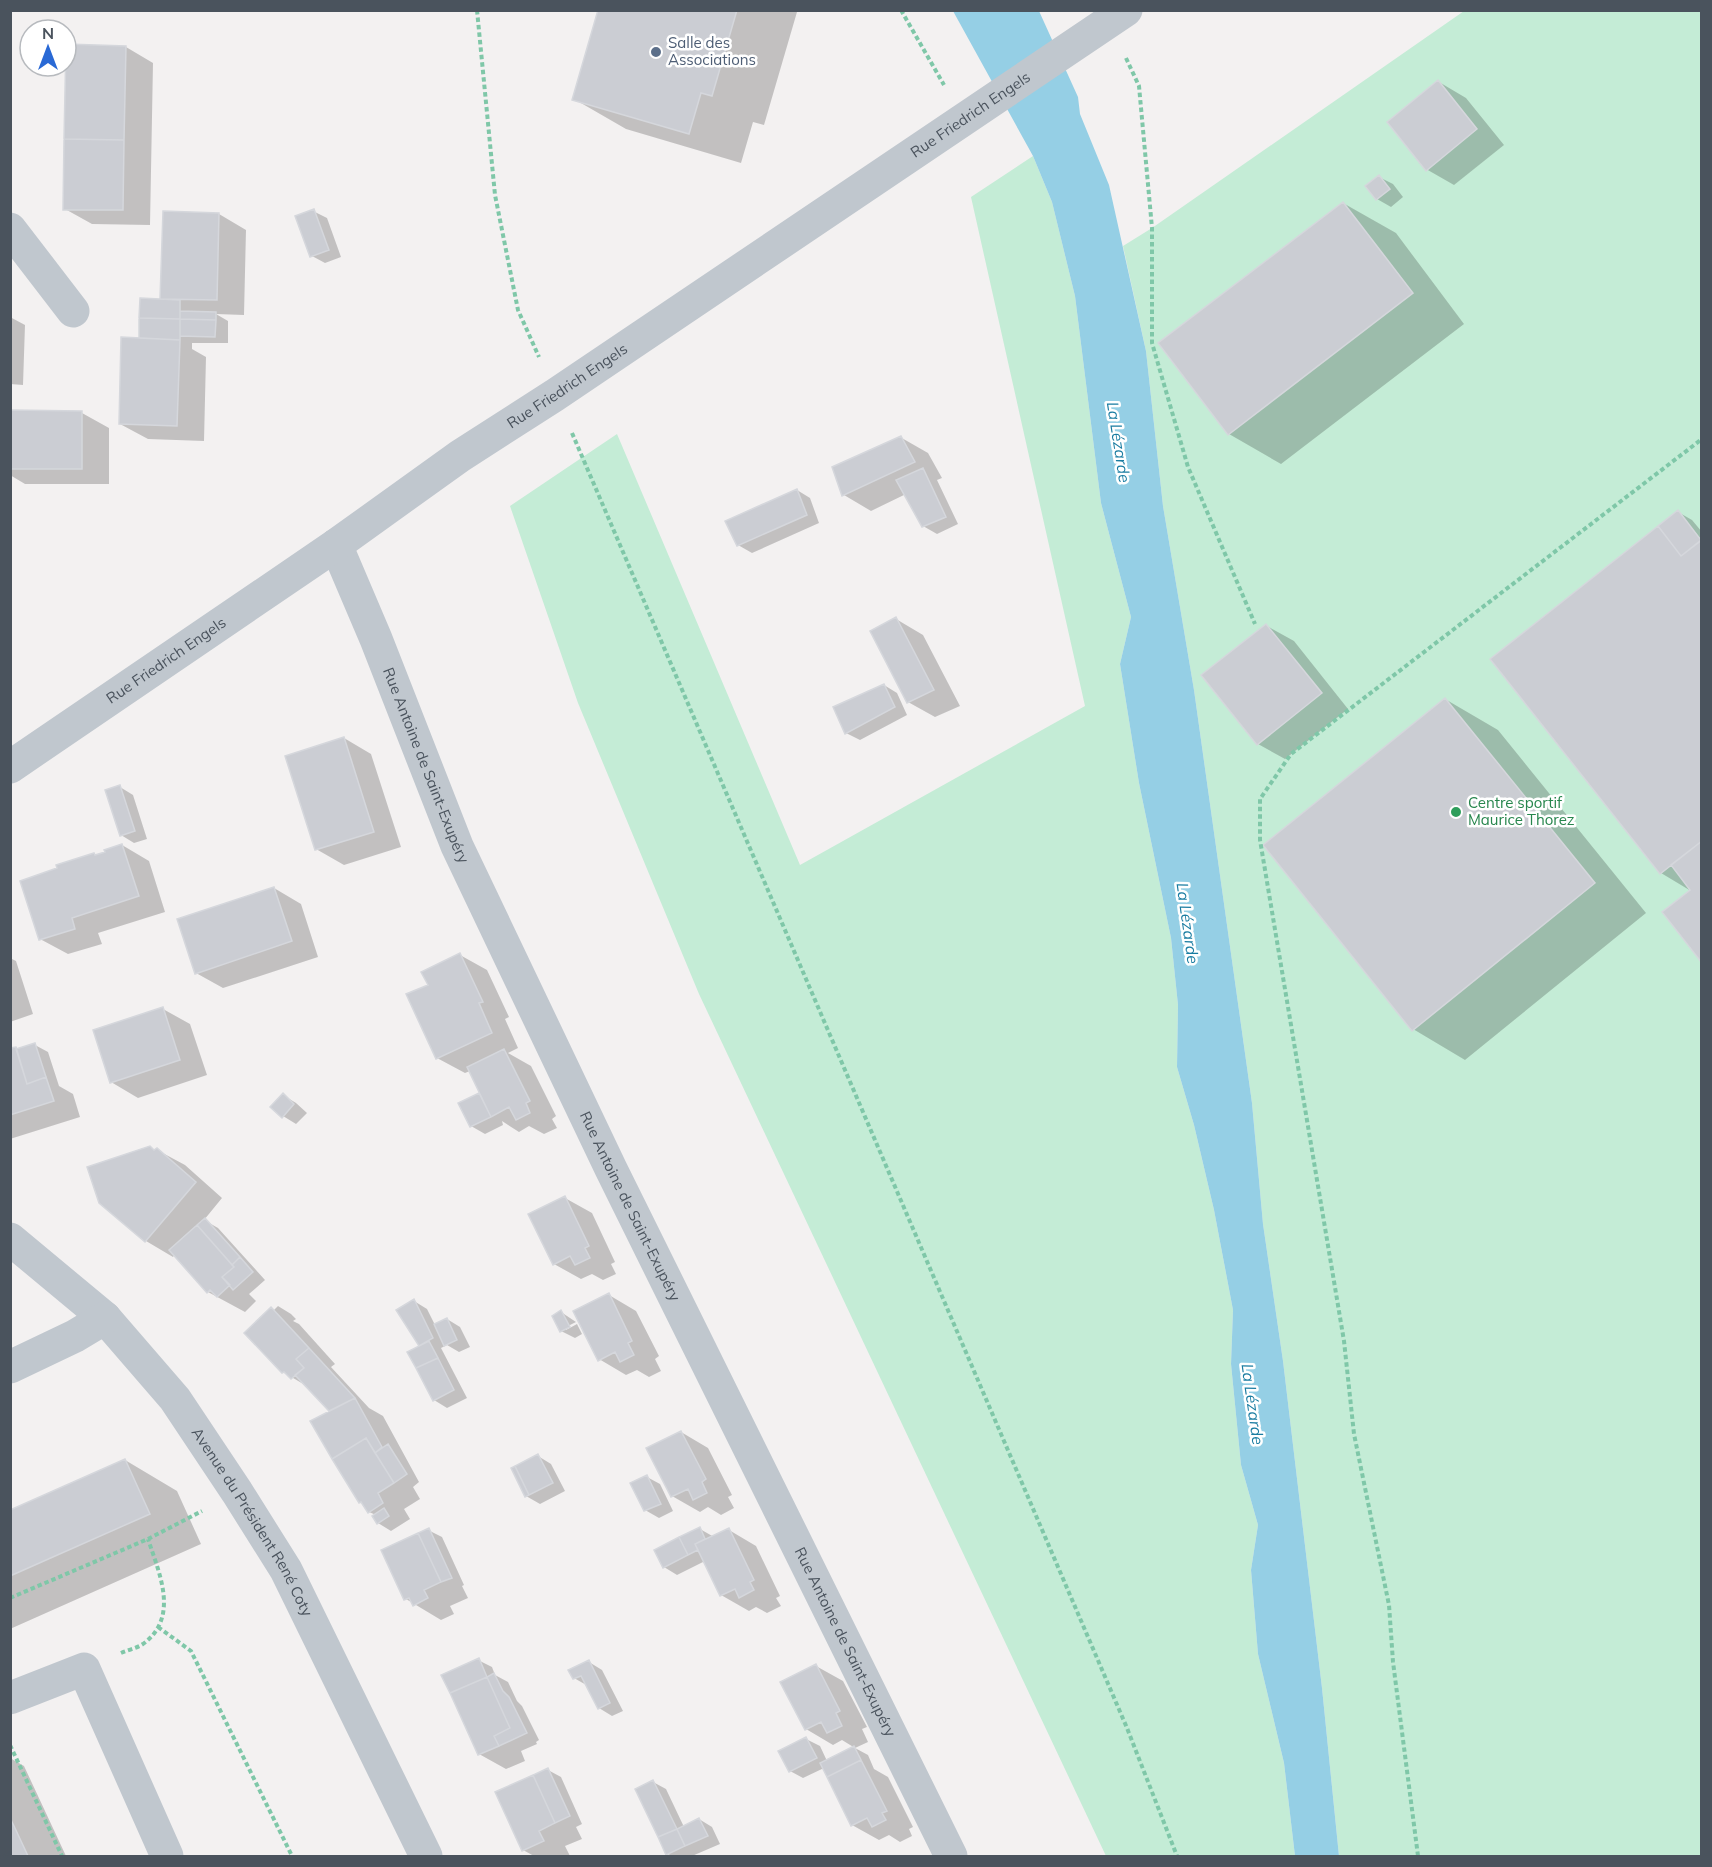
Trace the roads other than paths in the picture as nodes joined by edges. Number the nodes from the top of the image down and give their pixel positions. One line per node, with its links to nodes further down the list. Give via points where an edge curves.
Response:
1 (1117, 16): 4 (street, Rue Friedrich Engels, via 460,456)
2 (10, 230): 3 (street)
3 (73, 311)
4 (336, 545): 5 (street, Rue Friedrich Engels); 12 (street, Rue Antoine de Saint-Exupéry, via 457,846 611,1169)
5 (10, 766)
6 (10, 1239): 7 (street, Avenue du Président René Coty)
7 (105, 1318): 8 (street); 11 (street, Avenue du Président René Coty, via 175,1399 286,1570)
8 (10, 1367)
9 (10, 1698): 10 (street, via 84,1669)
10 (167, 1857)
11 (426, 1857)
12 (951, 1857)

